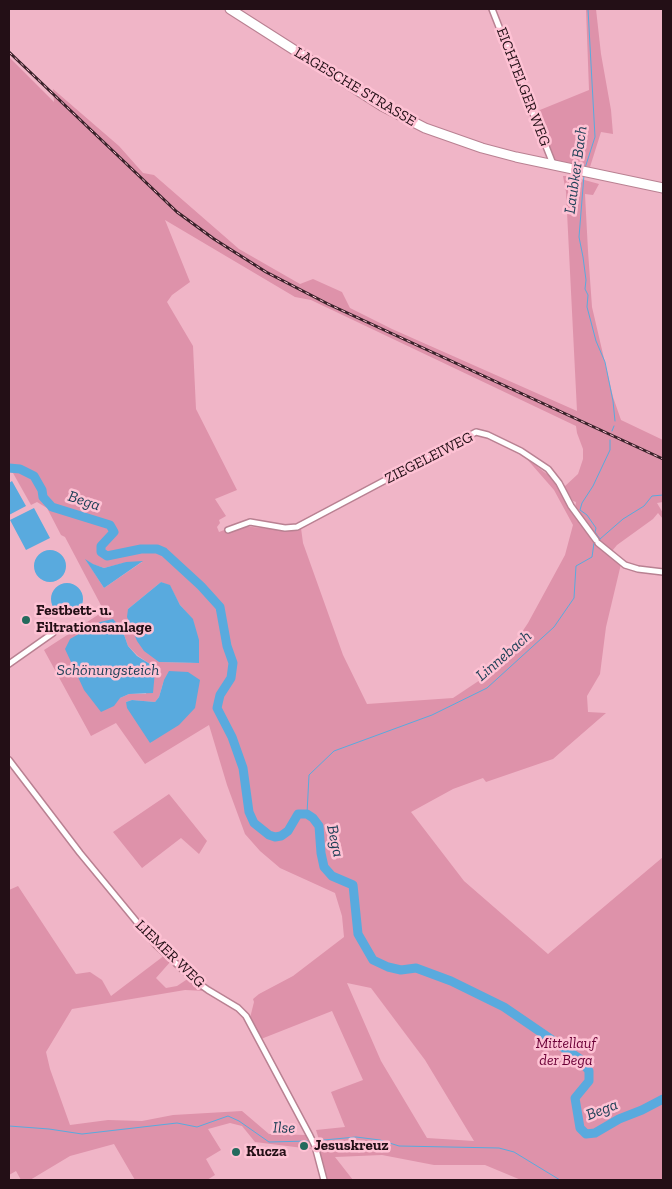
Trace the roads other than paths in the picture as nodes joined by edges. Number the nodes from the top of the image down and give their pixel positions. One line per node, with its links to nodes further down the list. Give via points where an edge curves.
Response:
1 (230, 9): 3 (main road, LAGESCHE STRASSE, via 404,118 475,146)
2 (492, 9): 3 (street, EICHTELGER WEG)
3 (553, 165): 4 (main road, LAGESCHE STRASSE)
4 (663, 188)
5 (228, 530): 6 (street, ZIEGELEIWEG, via 250,522 297,527 476,432 486,433 548,469 597,542 625,565)
6 (663, 572)
7 (53, 634): 8 (street)
8 (9, 664)
9 (9, 760): 10 (street, LIEMER WEG, via 80,853 156,944 194,980 244,1013 315,1146)
10 (324, 1180)

